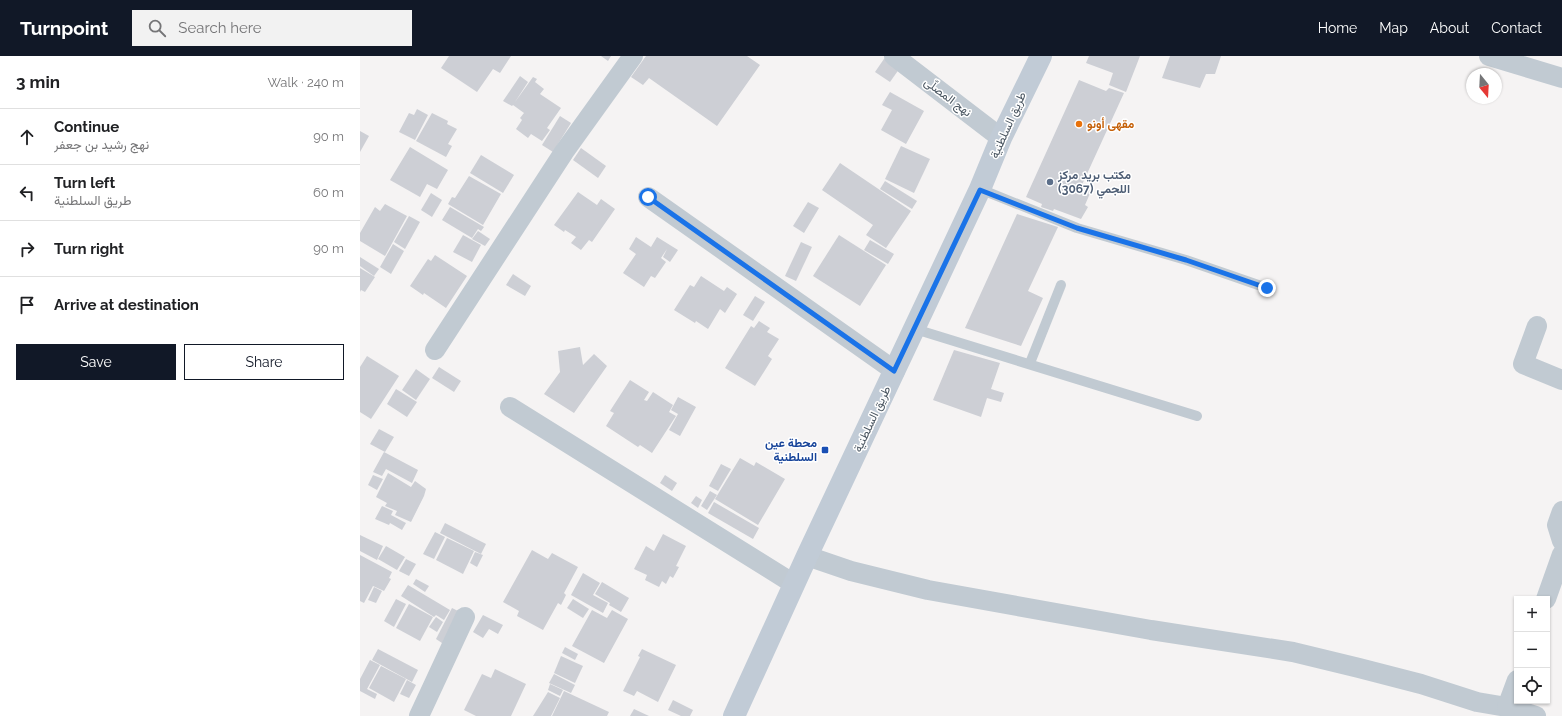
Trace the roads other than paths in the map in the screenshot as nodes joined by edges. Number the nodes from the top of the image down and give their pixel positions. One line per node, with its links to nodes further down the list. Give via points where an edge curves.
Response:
1 (633, 56): 13 (street, via 564,152)
2 (894, 56): 6 (street, نهج المصلّى)
3 (1040, 56): 6 (main road, طريق السلطنية)
4 (1489, 56): 5 (street)
5 (1562, 78)
6 (1001, 138): 7 (main road, طريق السلطنية)
7 (980, 190): 10 (lane, via 1077,228 1186,260); 12 (main road, طريق السلطنية)
8 (648, 197): 15 (street)
9 (1061, 284): 14 (lane)
10 (1267, 288)
11 (1537, 326): 16 (street, via 1523,364)
12 (915, 329): 14 (lane); 15 (main road, طريق السلطنية)
13 (435, 350)
14 (1030, 363): 18 (lane)
15 (894, 371): 22 (main road, طريق السلطنية)
16 (1562, 380)
17 (510, 407): 23 (street)
18 (1197, 416)
19 (1562, 511): 20 (street, via 1557,525)
20 (1562, 541)
21 (1562, 554): 24 (street)
22 (807, 556): 23 (main road, طريق السلطنية); 28 (street, via 851,571 928,590 1151,630 1294,652 1413,682)
23 (794, 584): 30 (main road, طريق السلطنية)
24 (1547, 596)
25 (465, 617): 29 (street)
26 (1514, 688): 27 (street)
27 (1507, 707): 28 (street); 31 (street)
28 (1475, 709)
29 (419, 716)
30 (734, 716)
31 (1536, 716)

